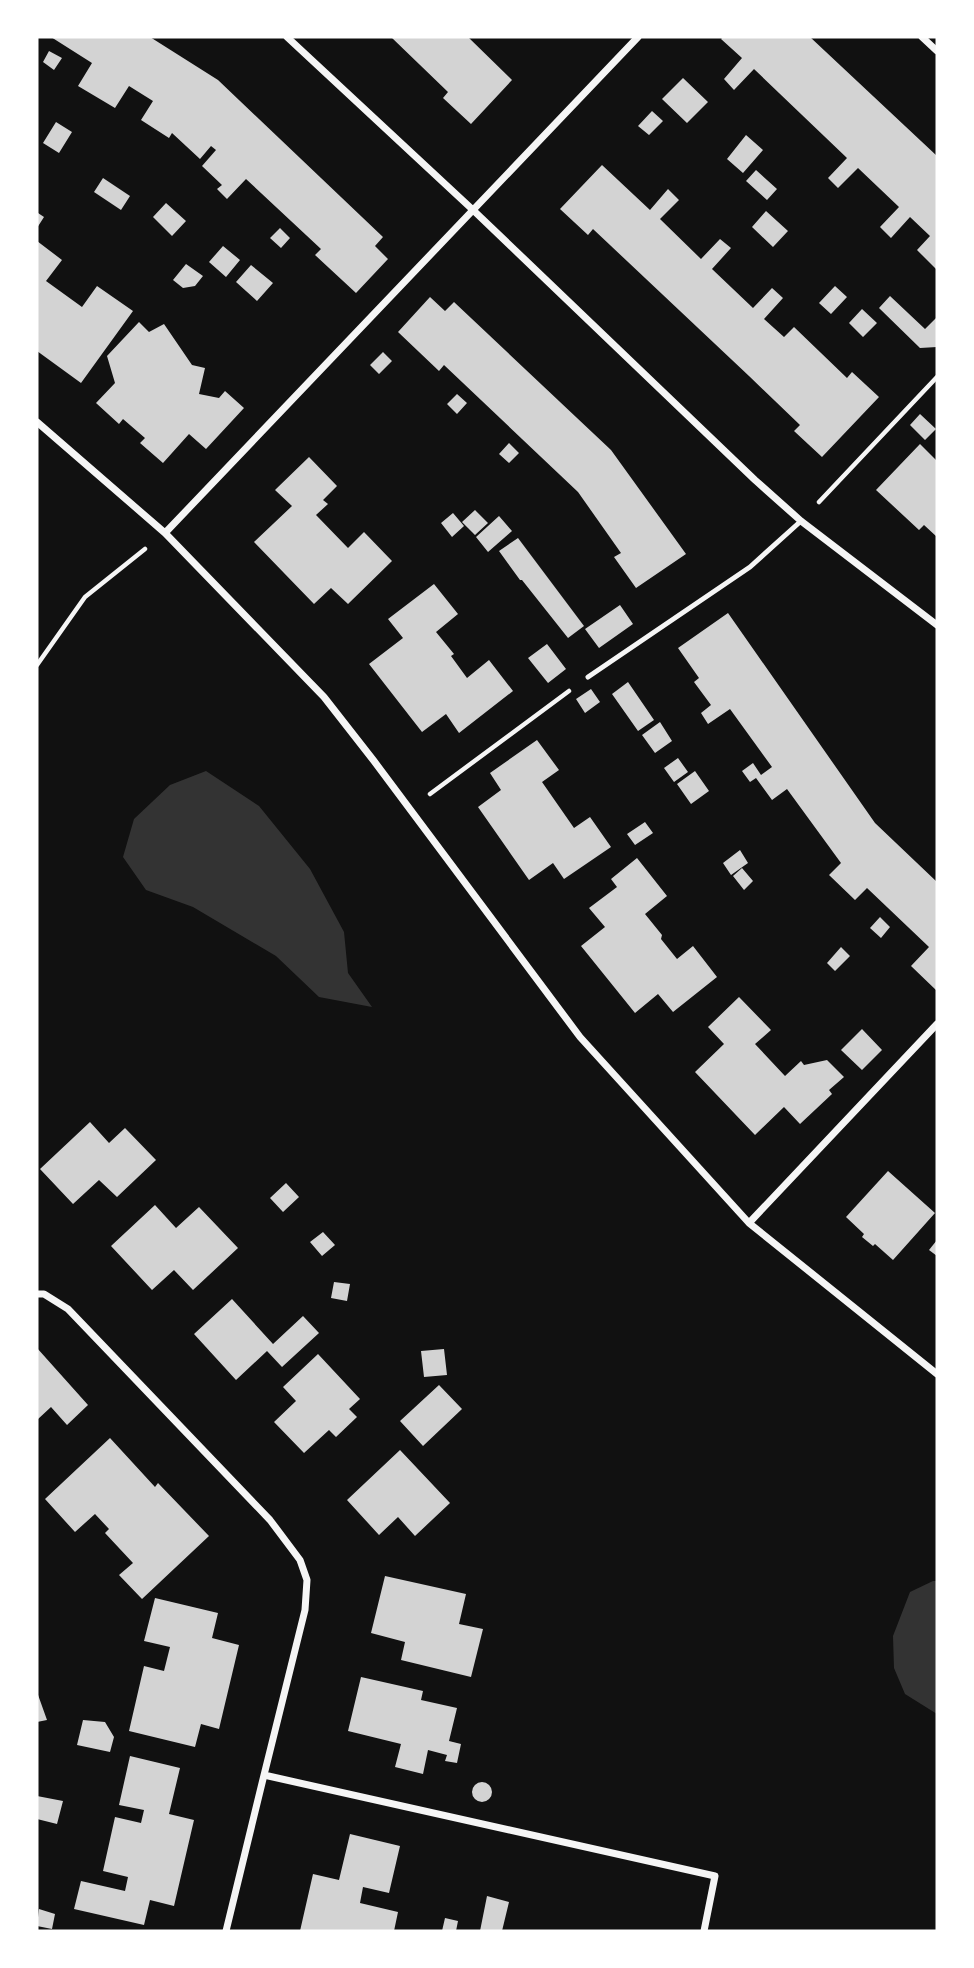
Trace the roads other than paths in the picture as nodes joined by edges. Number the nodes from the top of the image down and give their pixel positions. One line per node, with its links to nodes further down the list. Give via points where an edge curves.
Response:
1 (287, 37): 5 (street)
2 (638, 37): 5 (street)
3 (922, 37): 4 (street)
4 (937, 51)
5 (473, 210): 7 (street); 8 (street)
6 (37, 422): 8 (street)
7 (801, 521): 9 (street); 10 (lane, via 750,568)
8 (165, 533): 12 (street, via 324,697 580,1037)
9 (937, 625)
10 (588, 677)
11 (937, 1024): 12 (street)
12 (749, 1223): 14 (street)
13 (37, 1294): 15 (street, via 68,1309 270,1520 300,1560 307,1580 304,1610)
14 (937, 1374)
15 (264, 1774): 16 (street); 17 (street, via 715,1876)
16 (226, 1931)
17 (704, 1931)

